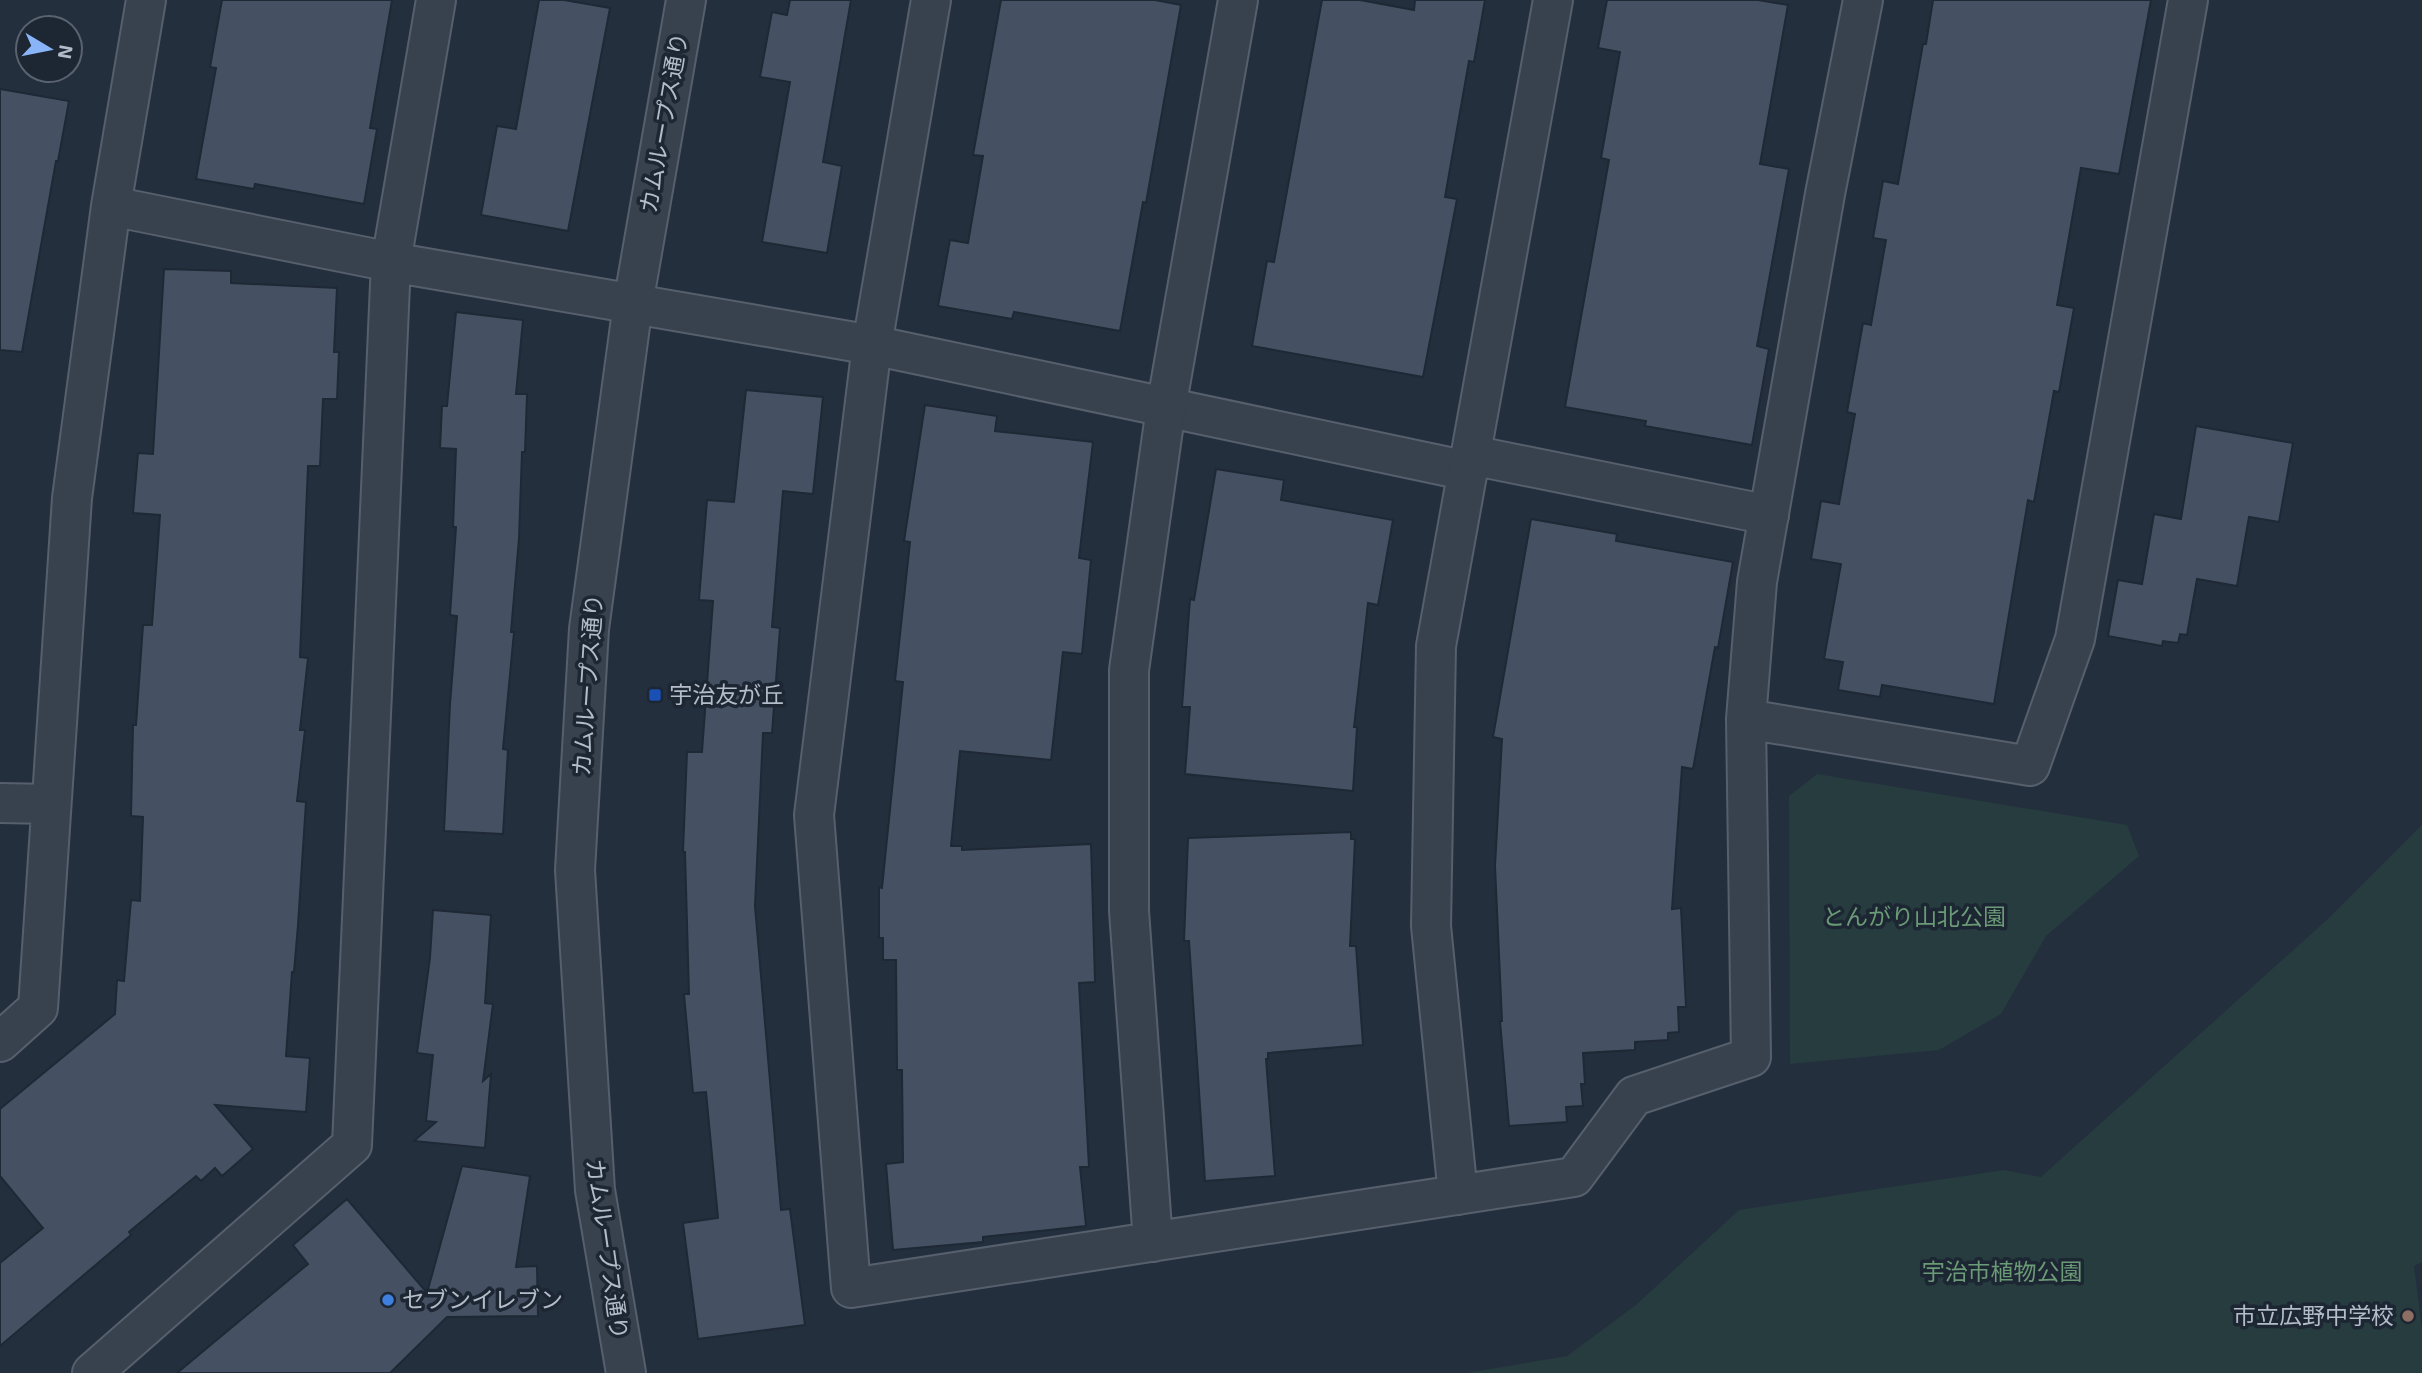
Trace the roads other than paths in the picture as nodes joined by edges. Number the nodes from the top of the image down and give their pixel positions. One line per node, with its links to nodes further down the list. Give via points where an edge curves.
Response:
1 (146, 0): 9 (street)
2 (436, 0): 10 (street)
3 (686, 0): 11 (street, カムループス通り)
4 (930, 0): 12 (street)
5 (1238, 0): 13 (street)
6 (1553, 0): 14 (street)
7 (1863, 0): 15 (street)
8 (2188, 0): 16 (street, via 2075,639 2030,766)
9 (111, 206): 10 (street); 18 (street, via 72,498)
10 (391, 262): 11 (street); 22 (street, via 352,1145)
11 (633, 304): 12 (street); 23 (street, カムループス通り, via 589,629 575,870 595,1190)
12 (872, 345): 13 (street); 21 (street, via 814,815 851,1288)
13 (1166, 408): 14 (street); 21 (street, via 1129,670 1129,911)
14 (1470, 463): 15 (street); 20 (street, via 1436,646 1432,912)
15 (1769, 515): 16 (street, via 1757,582)
16 (1746, 719): 20 (street, via 1751,1056 1634,1096 1574,1177)
17 (0, 803): 18 (street)
18 (51, 804): 19 (street, via 38,1008)
19 (0, 1042)
20 (1458, 1195): 21 (street)
21 (1153, 1242)
22 (92, 1373)
23 (626, 1373)

